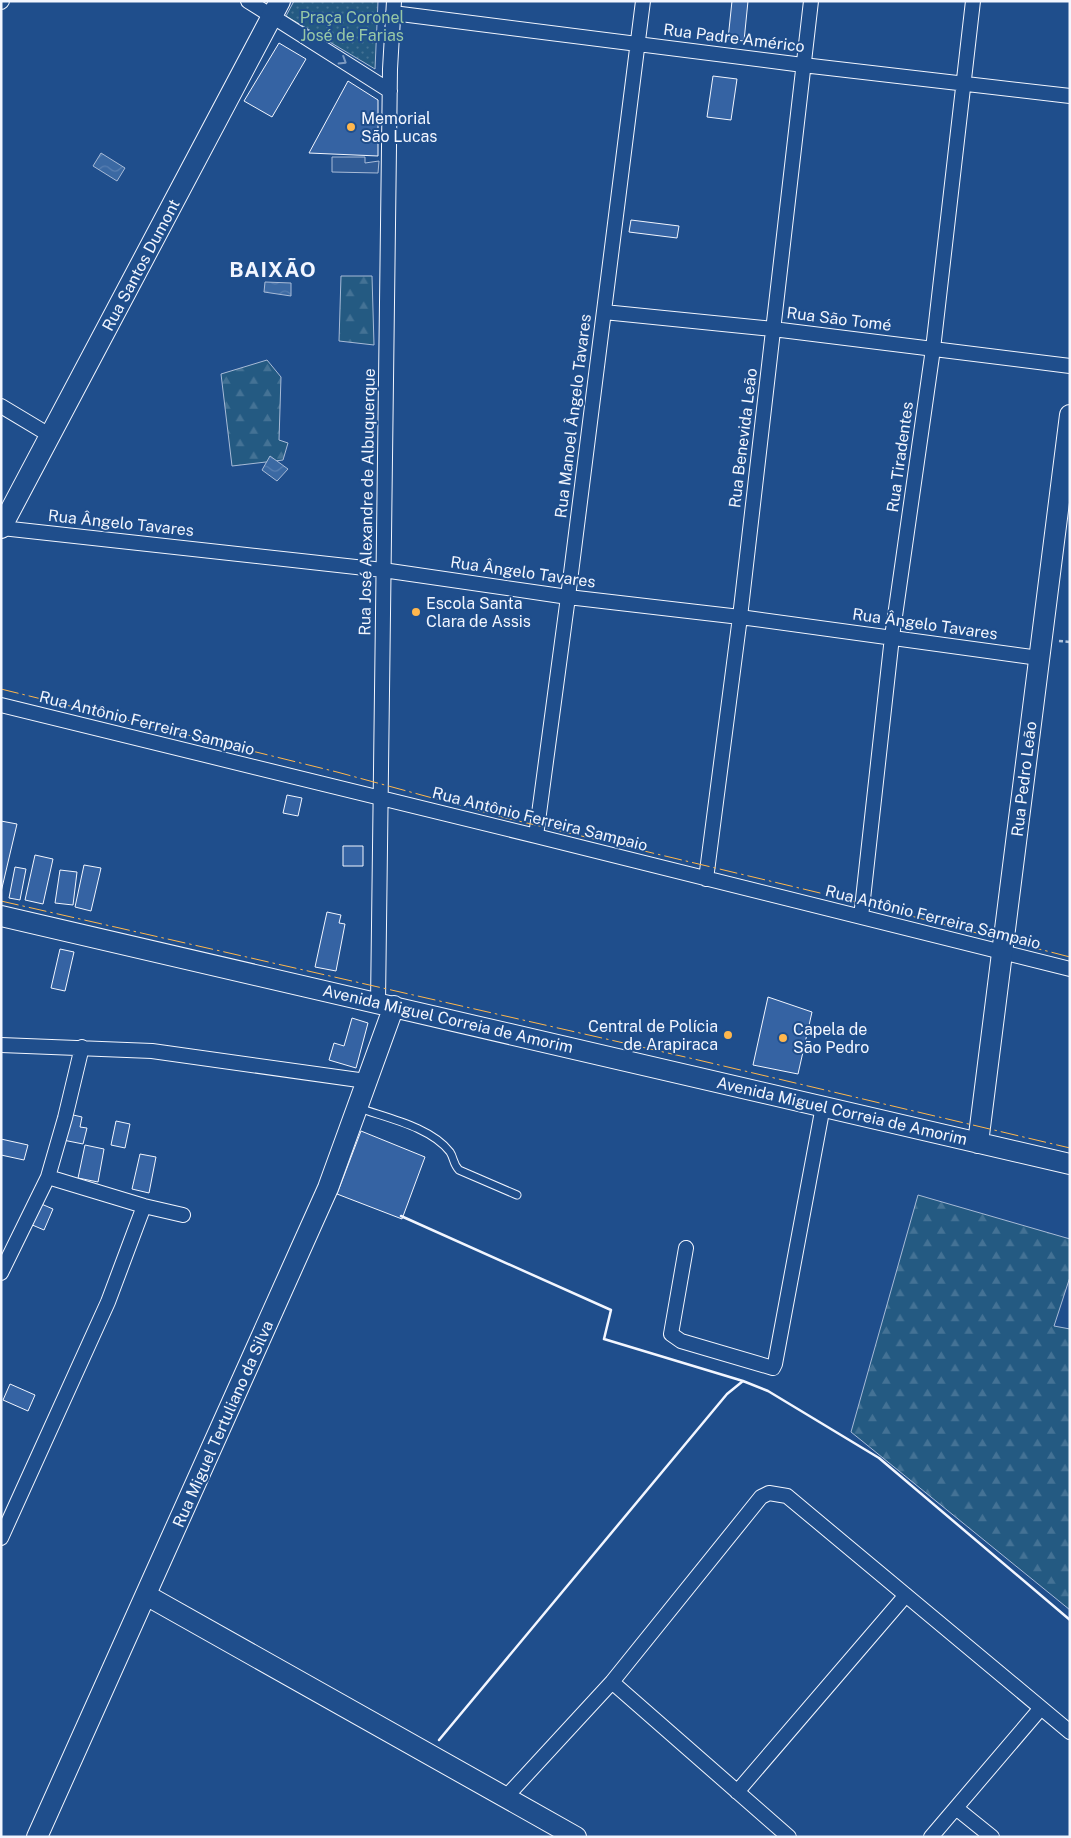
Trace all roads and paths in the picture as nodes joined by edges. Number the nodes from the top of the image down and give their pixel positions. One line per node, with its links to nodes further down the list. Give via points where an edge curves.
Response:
1 (248, 1): 6 (street)
2 (643, 1): 7 (street, Rua Manoel Ângelo Tavares)
3 (811, 1): 8 (street, Rua Benevida Leão)
4 (973, 1): 9 (street, Rua Tiradentes)
5 (394, 7): 7 (street, Rua Padre Américo); 10 (street, Rua José Alexandre de Albuquerque)
6 (276, 9): 10 (street, one-way to 10); 18 (street, Rua Santos Dumont)
7 (638, 44): 8 (street, Rua Padre Américo); 12 (street, Rua Manoel Ângelo Tavares)
8 (803, 65): 9 (street, Rua Padre Américo); 13 (street, Rua Benevida Leão)
9 (963, 84): 11 (street, Rua Padre Américo); 14 (street, Rua Tiradentes)
10 (390, 91): 20 (street, Rua José Alexandre de Albuquerque)
11 (1070, 96)
12 (604, 312): 13 (street, Rua São Tomé); 21 (street, Rua Manoel Ângelo Tavares)
13 (773, 329): 14 (street, Rua São Tomé); 22 (street, Rua Benevida Leão)
14 (933, 348): 15 (street, Rua São Tomé); 23 (street, Rua Tiradentes)
15 (1070, 366)
16 (1, 406): 18 (street)
17 (1070, 415): 24 (street, Rua Pedro Leão)
18 (51, 436): 19 (street, Rua Santos Dumont)
19 (1, 528): 20 (street, Rua Ângelo Tavares)
20 (383, 570): 21 (street, Rua Ângelo Tavares); 26 (street, Rua José Alexandre de Albuquerque)
21 (568, 597): 22 (street, Rua Ângelo Tavares); 27 (street, Rua Manoel Ângelo Tavares)
22 (740, 617): 23 (street, Rua Ângelo Tavares); 28 (street, Rua Benevida Leão)
23 (892, 637): 24 (street, Rua Ângelo Tavares); 30 (street, Rua Tiradentes)
24 (1039, 658): 31 (street, Rua Pedro Leão)
25 (1, 705): 26 (street, Rua Antônio Ferreira Sampaio)
26 (380, 798): 27 (street, Rua Antônio Ferreira Sampaio); 33 (street, Rua José Alexandre de Albuquerque)
27 (536, 836): 28 (street, Rua Antônio Ferreira Sampaio)
28 (706, 879): 30 (street, Rua Antônio Ferreira Sampaio)
29 (1, 916): 33 (street, Avenida Miguel Correia de Amorim)
30 (861, 917): 31 (street, Rua Antônio Ferreira Sampaio)
31 (1003, 952): 32 (street, Rua Antônio Ferreira Sampaio); 39 (street, Rua Pedro Leão)
32 (1070, 969)
33 (386, 1004): 36 (street, Rua Miguel Tertuliano da Silva); 37 (street, Avenida Miguel Correia de Amorim)
34 (1, 1045): 35 (street)
35 (82, 1047): 36 (street, via 152,1050); 41 (street)
36 (366, 1081): 38 (street, Rua Miguel Tertuliano da Silva)
37 (823, 1106): 39 (street, Avenida Miguel Correia de Amorim); 45 (street, via 773,1368 681,1341 671,1334)
38 (357, 1107): 42 (lane, via 435,1137 452,1154 458,1170); 48 (street, Rua Miguel Tertuliano da Silva, via 328,1188)
39 (978, 1143): 40 (street, Avenida Miguel Correia de Amorim)
40 (1070, 1164)
41 (48, 1177): 43 (street); 46 (street)
42 (517, 1194)
43 (144, 1206): 44 (street); 47 (street, via 108,1302)
44 (183, 1215)
45 (686, 1248)
46 (1, 1273)
47 (1, 1538)
48 (146, 1595): 54 (street); 56 (street, Rua Miguel Tertuliano da Silva)
49 (906, 1595): 50 (street, via 787,1496 769,1493 760,1497); 51 (street); 53 (street)
50 (612, 1682): 53 (street); 54 (street)
51 (1041, 1708): 52 (street); 55 (street)
52 (1070, 1732)
53 (737, 1792): 58 (street)
54 (506, 1797): 57 (street)
55 (956, 1808): 59 (street); 60 (street)
56 (37, 1837)
57 (576, 1837)
58 (789, 1837)
59 (931, 1837)
60 (992, 1837)

